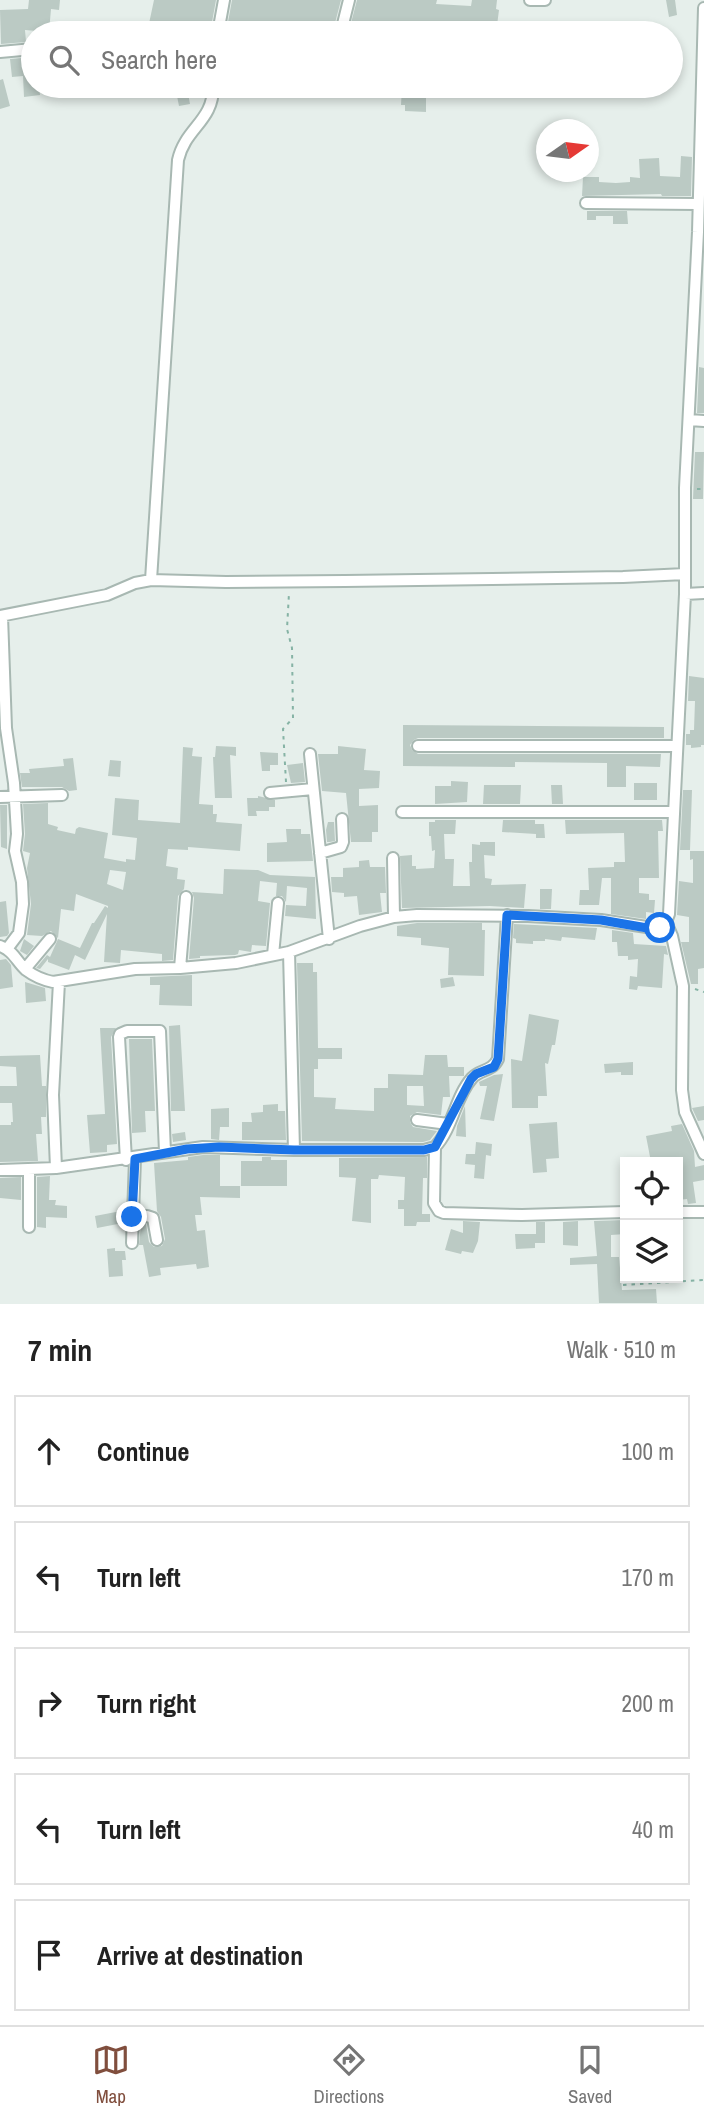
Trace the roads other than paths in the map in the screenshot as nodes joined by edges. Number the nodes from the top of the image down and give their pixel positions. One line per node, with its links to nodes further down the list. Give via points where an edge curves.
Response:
1 (225, 0): 6 (street)
2 (349, 0): 7 (street)
3 (530, 0): 4 (street)
4 (545, 0)
5 (704, 8): 12 (street)
6 (221, 21)
7 (344, 21)
8 (21, 49): 9 (street)
9 (0, 52)
10 (212, 98): 20 (street, via 212,105 183,142 177,160)
11 (586, 203): 12 (street)
12 (698, 221): 13 (street)
13 (700, 270): 14 (street)
14 (699, 303): 15 (street)
15 (692, 345): 16 (street); 17 (street)
16 (704, 345)
17 (689, 420): 18 (street); 19 (street)
18 (704, 421)
19 (685, 574): 20 (street); 22 (street)
20 (151, 580): 23 (street, via 107,595)
21 (704, 593): 22 (street)
22 (685, 594): 25 (street)
23 (1, 616): 30 (street, via 6,727)
24 (418, 746): 25 (street)
25 (677, 746): 32 (street)
26 (310, 754): 27 (street)
27 (313, 789): 28 (street); 35 (street)
28 (270, 793)
29 (62, 795): 30 (street)
30 (15, 796): 31 (street); 44 (street, via 22,913 19,933)
31 (0, 797)
32 (673, 812): 33 (street); 41 (street)
33 (402, 813)
34 (342, 819): 35 (street, via 341,848)
35 (320, 853): 43 (street)
36 (393, 858): 40 (street)
37 (186, 897): 47 (street)
38 (278, 903): 46 (street)
39 (507, 915): 40 (street); 41 (street, via 601,920 653,929); 51 (street, via 498,1059 494,1067 471,1079)
40 (394, 917): 43 (street)
41 (666, 922): 55 (street, via 683,986 685,1112)
42 (50, 939): 48 (street)
43 (330, 939): 45 (street)
44 (4, 948): 48 (street)
45 (289, 953): 46 (street); 53 (street)
46 (273, 955): 47 (street)
47 (180, 968): 49 (street, via 135,969)
48 (24, 969): 49 (street)
49 (59, 982): 57 (street, via 52,1095)
50 (417, 1120): 51 (street)
51 (448, 1124): 52 (street)
52 (435, 1147): 53 (street); 60 (street, via 434,1203 444,1213)
53 (294, 1150): 54 (street, via 219,1147)
54 (165, 1152): 56 (street); 56 (street, via 160,1031 127,1031 118,1037)
55 (704, 1154)
56 (130, 1159): 57 (street); 63 (street)
57 (56, 1168): 59 (street)
58 (0, 1170): 59 (street)
59 (29, 1170): 64 (street)
60 (620, 1212)
61 (683, 1212): 62 (street)
62 (704, 1212)
63 (132, 1217): 65 (street, via 153,1218); 66 (street)
64 (29, 1227)
65 (157, 1240)
66 (132, 1243)

